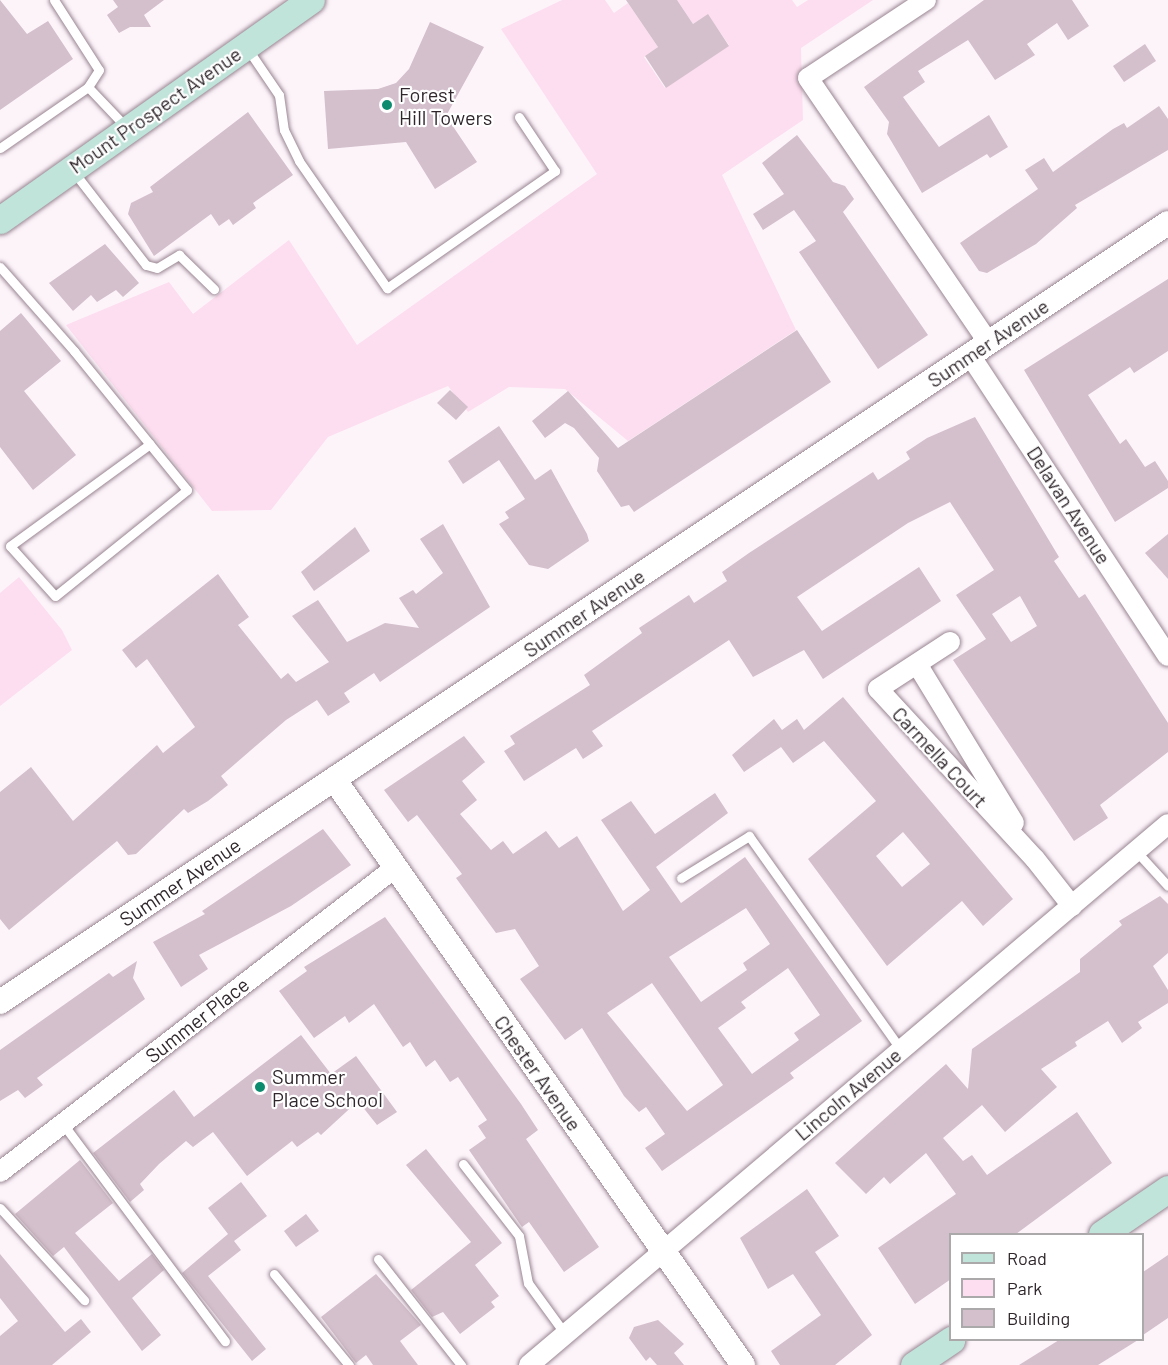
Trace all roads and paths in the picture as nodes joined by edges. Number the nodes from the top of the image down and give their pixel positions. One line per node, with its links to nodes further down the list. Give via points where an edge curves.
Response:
1 (54, 0): 5 (lane, via 99,70)
2 (311, 0): 4 (main road, Mount Prospect Avenue)
3 (926, 0): 14 (street, Delavan Avenue, via 808,78)
4 (245, 46): 6 (lane, via 279,94 284,130 299,161 387,288 555,171); 7 (main road, Mount Prospect Avenue)
5 (87, 87): 7 (lane); 8 (lane)
6 (519, 117)
7 (128, 129): 9 (main road, Mount Prospect Avenue)
8 (0, 148)
9 (71, 169): 10 (main road, Mount Prospect Avenue); 13 (lane, via 146,265 157,268 179,255)
10 (0, 220)
11 (1168, 223): 14 (street, Summer Avenue)
12 (0, 267): 15 (lane)
13 (214, 289)
14 (979, 348): 17 (street, Delavan Avenue); 19 (street, Summer Avenue)
15 (150, 444): 15 (lane, via 187,489 55,596 10,546)
16 (950, 642): 18 (street, Carmella Court)
17 (1168, 656)
18 (917, 664): 22 (street, Carmella Court); 22 (street, Carmella Court, via 878,689)
19 (334, 780): 23 (street, Chester Avenue); 27 (street, Summer Avenue)
20 (1168, 824): 21 (street, Lincoln Avenue)
21 (1136, 851): 25 (lane); 26 (street, Lincoln Avenue)
22 (1035, 859): 26 (street, Carmella Court)
23 (395, 868): 29 (street, Summer Place); 35 (street, Chester Avenue)
24 (681, 879): 28 (lane, via 749,836)
25 (1168, 886)
26 (1071, 906): 28 (street, Lincoln Avenue)
27 (0, 1002)
28 (901, 1050): 35 (street, Lincoln Avenue)
29 (63, 1124): 31 (street, Summer Place); 40 (lane)
30 (463, 1164): 39 (lane, via 519,1236 528,1283)
31 (0, 1172)
32 (1168, 1189): 34 (main road)
33 (0, 1208): 38 (lane)
34 (1103, 1233)
35 (663, 1251): 39 (street, Lincoln Avenue); 45 (street, Chester Avenue)
36 (378, 1259): 43 (lane)
37 (274, 1274): 42 (lane)
38 (84, 1300)
39 (565, 1334): 44 (street, Lincoln Avenue)
40 (225, 1341)
41 (950, 1341): 46 (main road)
42 (349, 1365)
43 (461, 1365)
44 (529, 1365)
45 (743, 1365)
46 (916, 1365)

